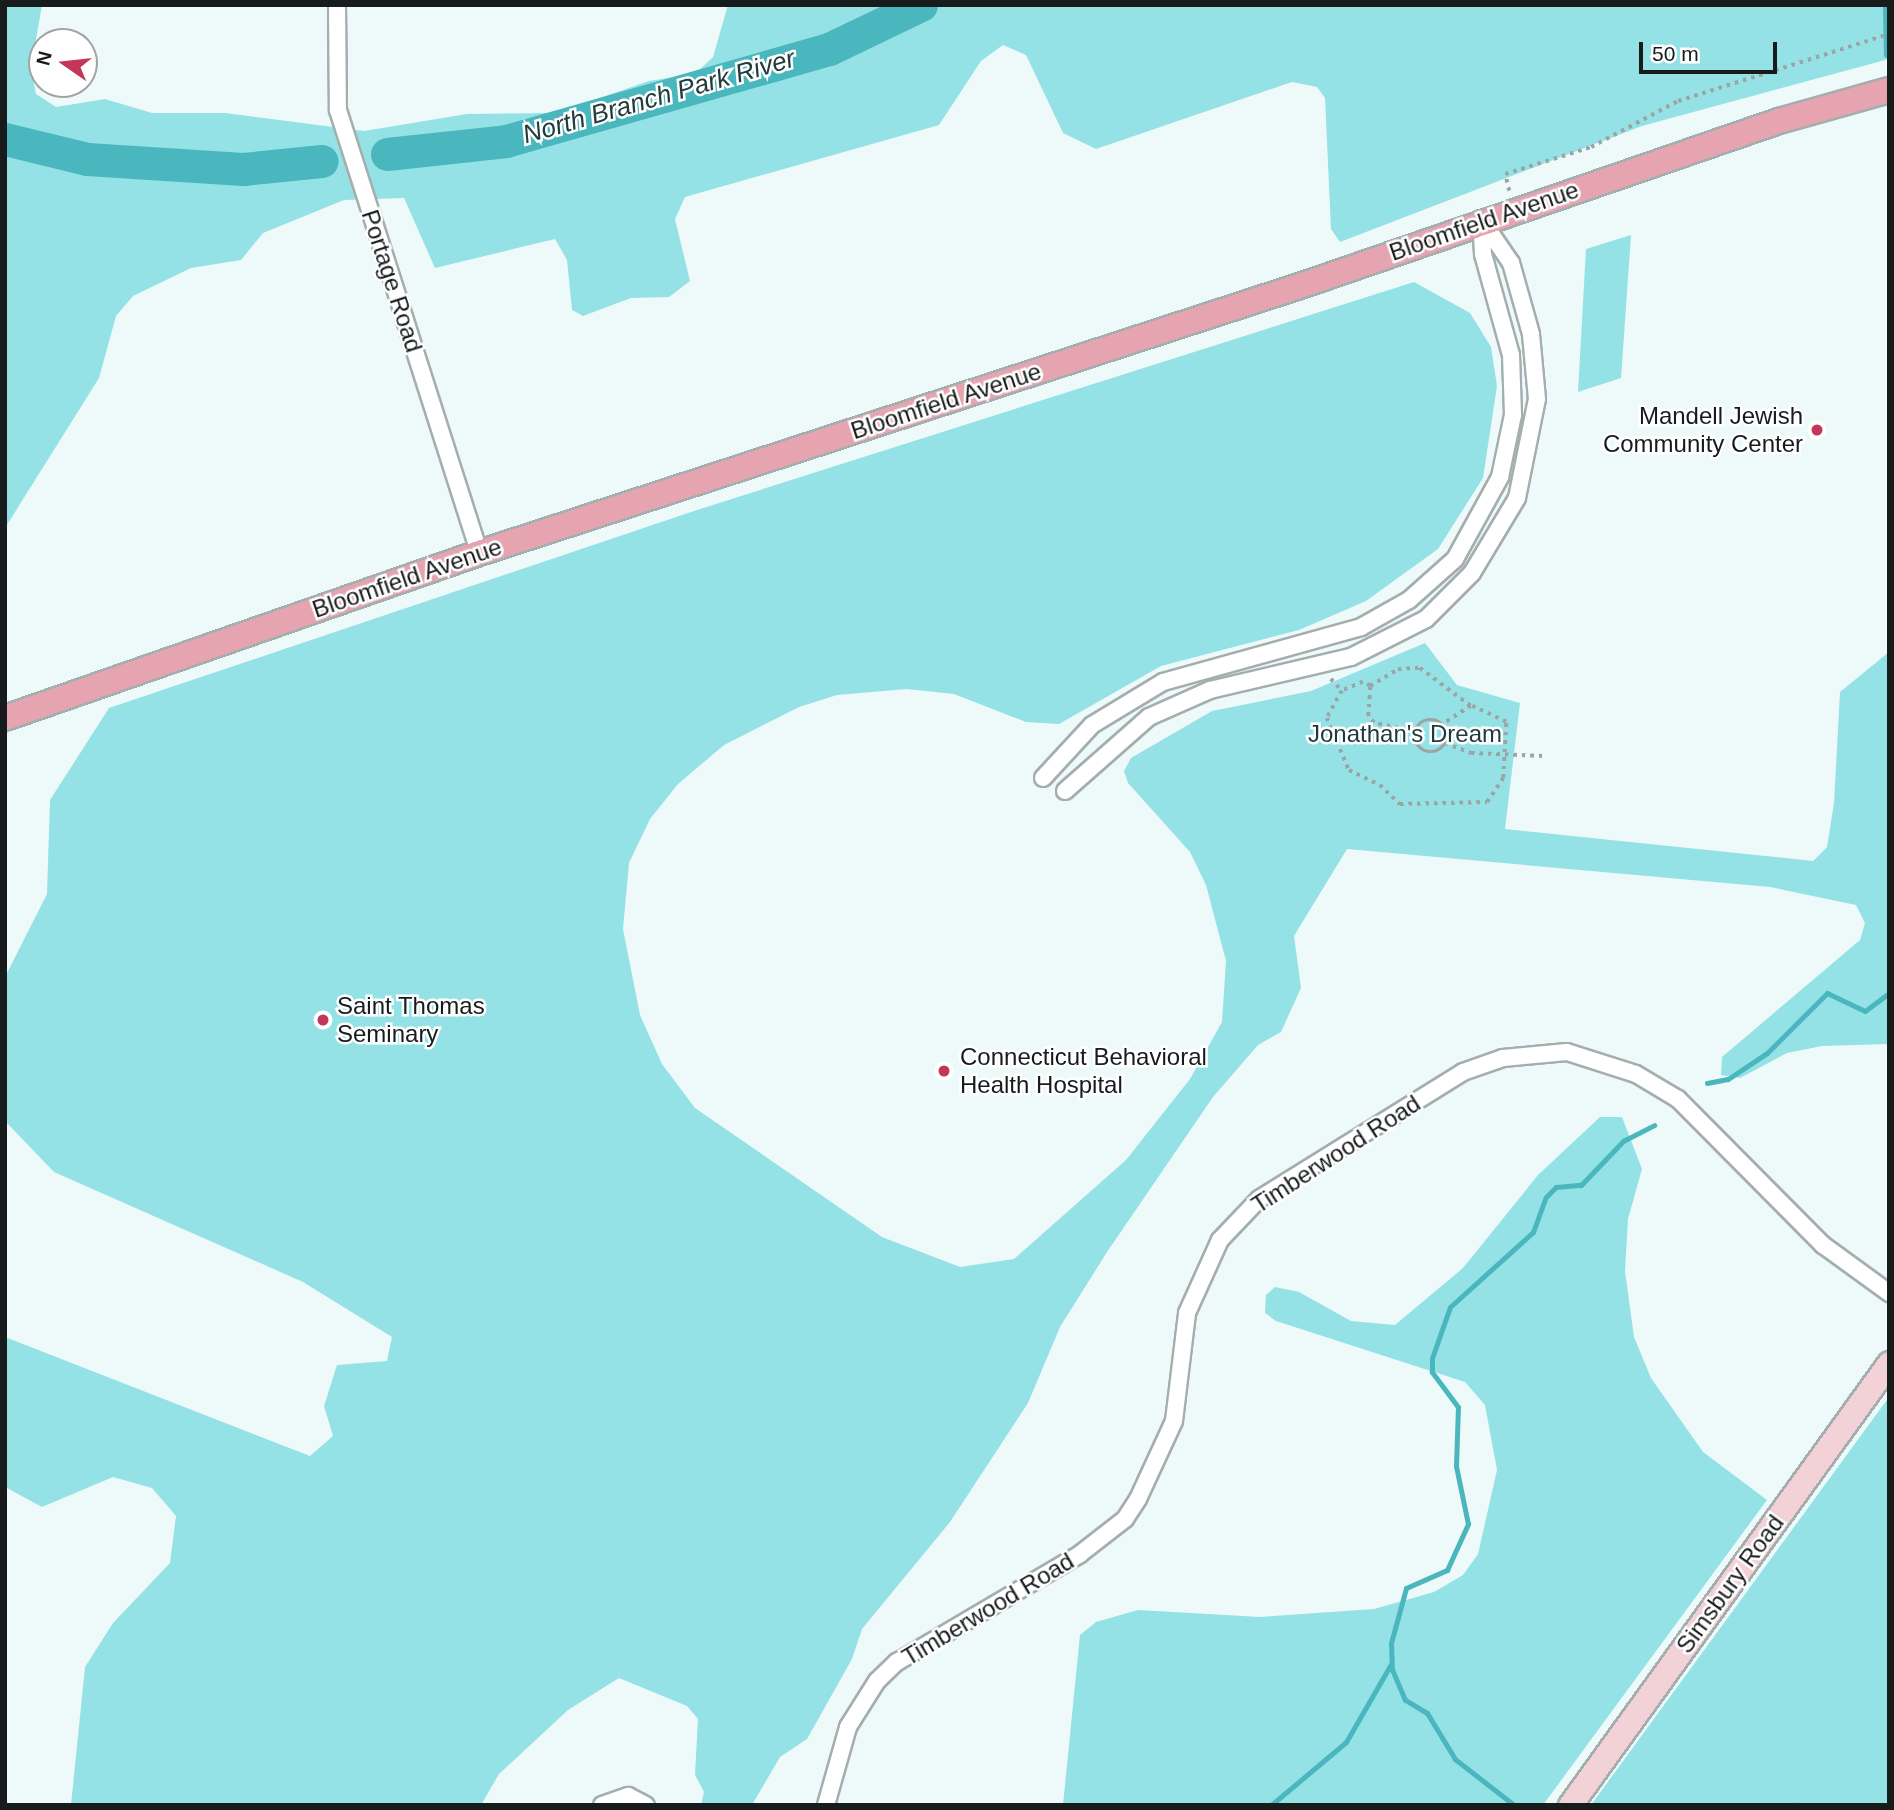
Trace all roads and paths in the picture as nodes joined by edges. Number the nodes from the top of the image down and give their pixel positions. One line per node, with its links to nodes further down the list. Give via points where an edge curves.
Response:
1 (337, 5): 6 (street, Portage Road, via 338,110)
2 (1889, 34): 4 (path, via 1706,90 1591,147 1505,174)
3 (1889, 90): 4 (main road, Bloomfield Avenue)
4 (1513, 209): 5 (main road, Bloomfield Avenue)
5 (1481, 219): 6 (main road, Bloomfield Avenue, via 1300,286); 17 (street, via 1483,254 1511,355 1513,415 1500,477 1455,559 1409,600 1362,627 1163,682 1092,725); 18 (street, via 1511,263 1531,334 1537,399 1517,498 1472,573 1426,619 1351,657 1236,682 1149,717)
6 (479, 553): 11 (main road, Bloomfield Avenue)
7 (1331, 679): 9 (path)
8 (1370, 686): 9 (path, via 1358,682); 10 (path, via 1398,669 1420,668); 13 (path, via 1368,716 1374,723)
9 (1342, 691): 15 (path, via 1327,718 1338,754 1354,777 1380,785 1400,804 1487,803 1502,782)
10 (1471, 706): 12 (path); 15 (path, via 1505,720)
11 (5, 718)
12 (1442, 725): 13 (path, via 1429,720); 14 (path)
13 (1415, 732): 14 (path, via 1424,750)
14 (1445, 743): 15 (path, via 1471,753)
15 (1506, 754): 16 (path)
16 (1545, 756)
17 (1043, 778)
18 (1065, 791)
19 (1889, 1293): 23 (street, Timberwood Road, via 1823,1245 1678,1099 1636,1073 1557,1052 1503,1058 1463,1072 1259,1199 1220,1240 1187,1313 1174,1421 1138,1499 1080,1554 897,1662 877,1681 848,1727)
20 (1889, 1363): 24 (main road, Simsbury Road)
21 (603, 1805): 22 (street, via 628,1796)
22 (646, 1805)
23 (827, 1805)
24 (1570, 1805)

